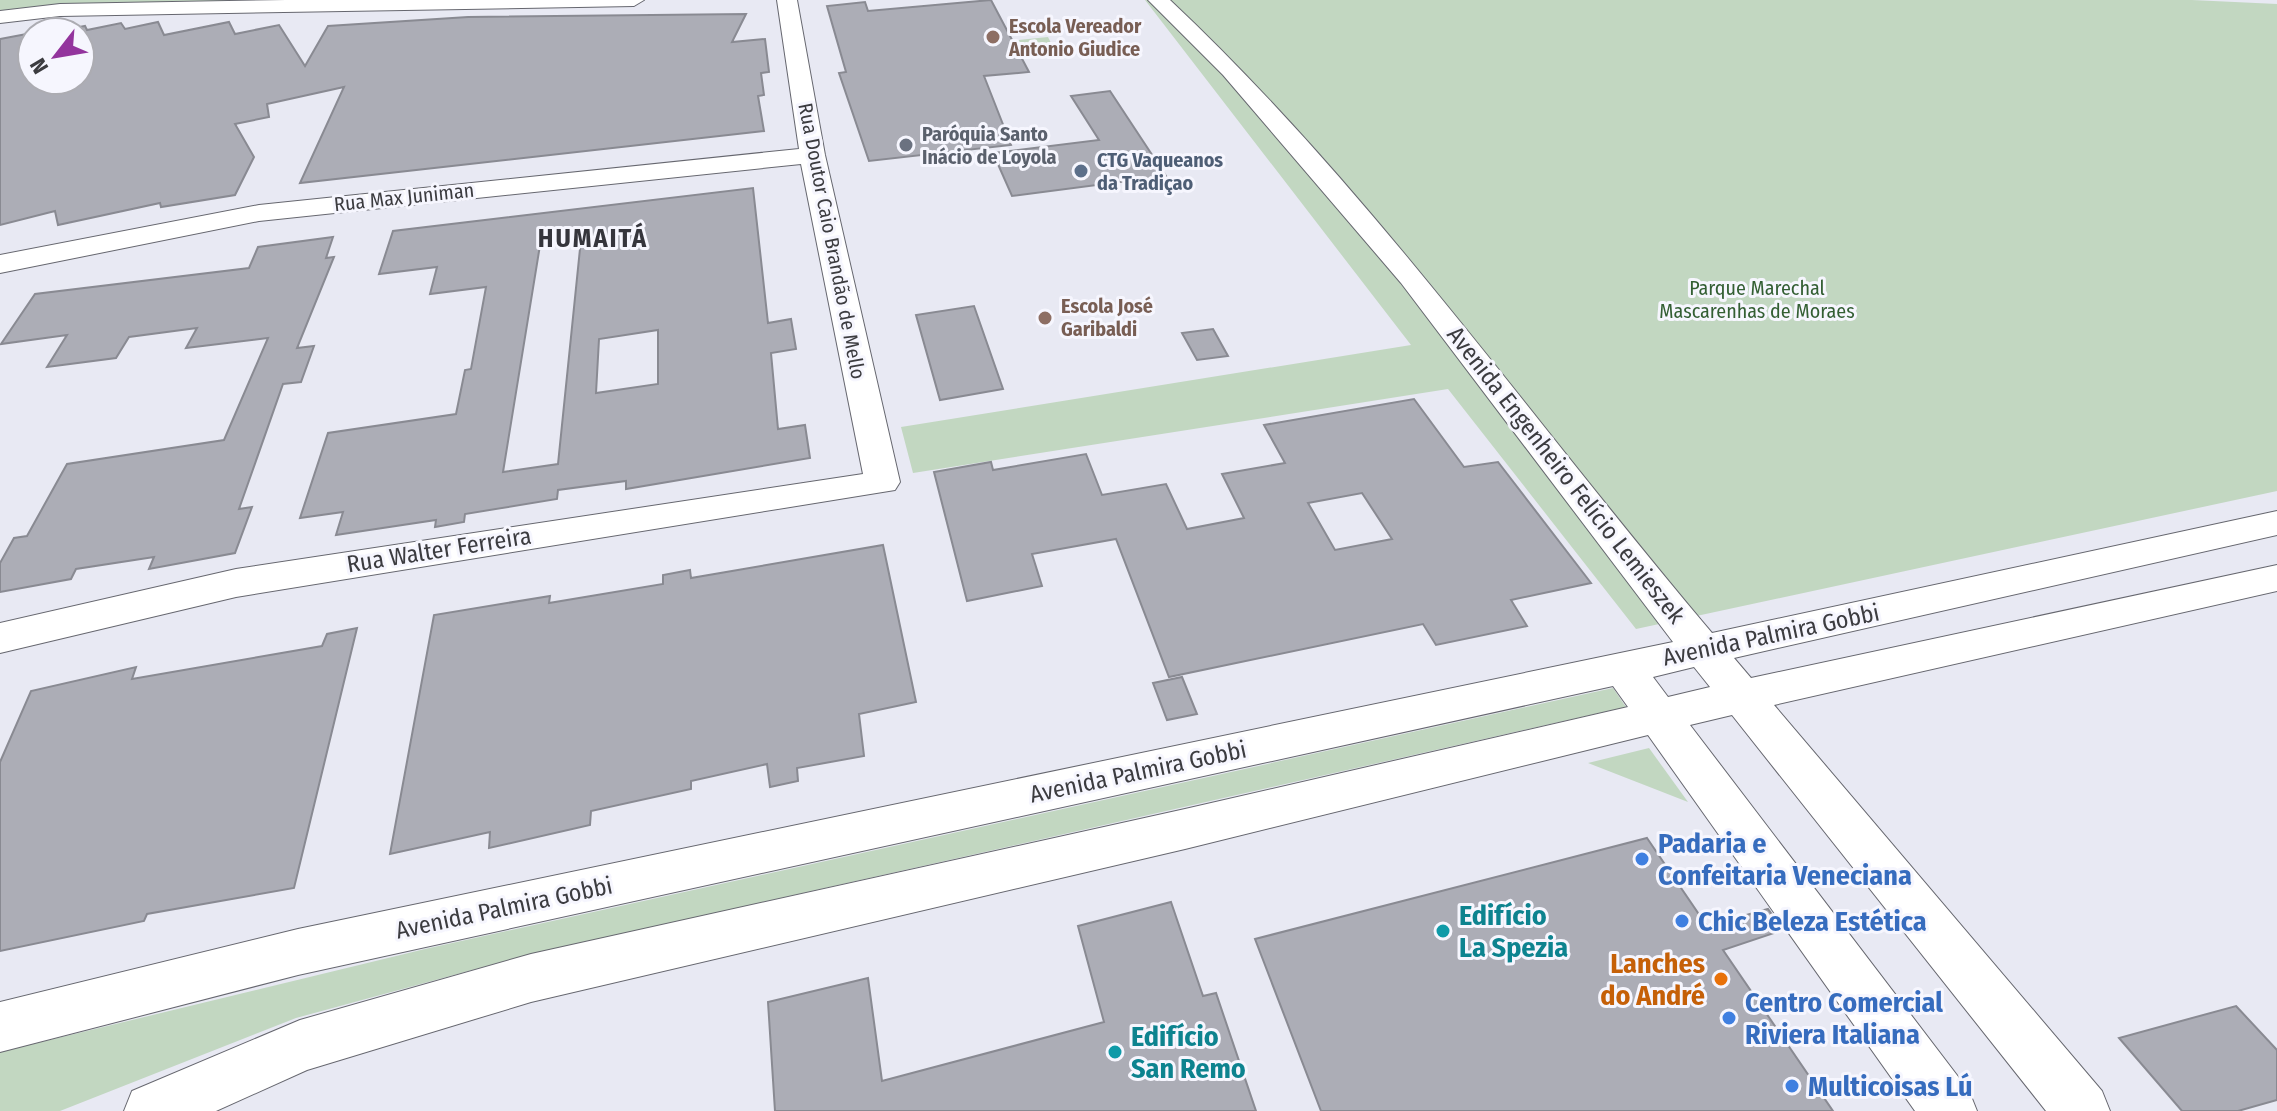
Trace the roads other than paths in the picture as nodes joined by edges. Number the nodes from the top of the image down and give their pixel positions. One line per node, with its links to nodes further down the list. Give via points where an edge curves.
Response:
1 (634, 0): 4 (street, via 74,10)
2 (787, 0): 5 (street, Rua Doutor Caio Brandão de Mello)
3 (1158, 0): 11 (street, Avenida Engenheiro Felício Lemieszek, via 1231,70 1411,277)
4 (0, 17)
5 (812, 155): 6 (street, Rua Max Juniman, via 259,213); 7 (street, Rua Doutor Caio Brandão de Mello)
6 (0, 264)
7 (882, 482): 10 (street, Rua Walter Ferreira, via 236,583)
8 (2277, 523): 11 (street, Avenida Palmira Gobbi)
9 (2277, 578): 13 (street)
10 (0, 638)
11 (1705, 650): 12 (street, Avenida Palmira Gobbi); 13 (street, Avenida Engenheiro Felício Lemieszek)
12 (1623, 668): 14 (street); 15 (street, Avenida Palmira Gobbi, via 298,952)
13 (1743, 696): 14 (street); 18 (street, Avenida Engenheiro Felício Lemieszek)
14 (1659, 717): 16 (street, via 531,978 300,1046); 17 (street)
15 (0, 1027)
16 (152, 1111)
17 (1949, 1111)
18 (2082, 1111)

